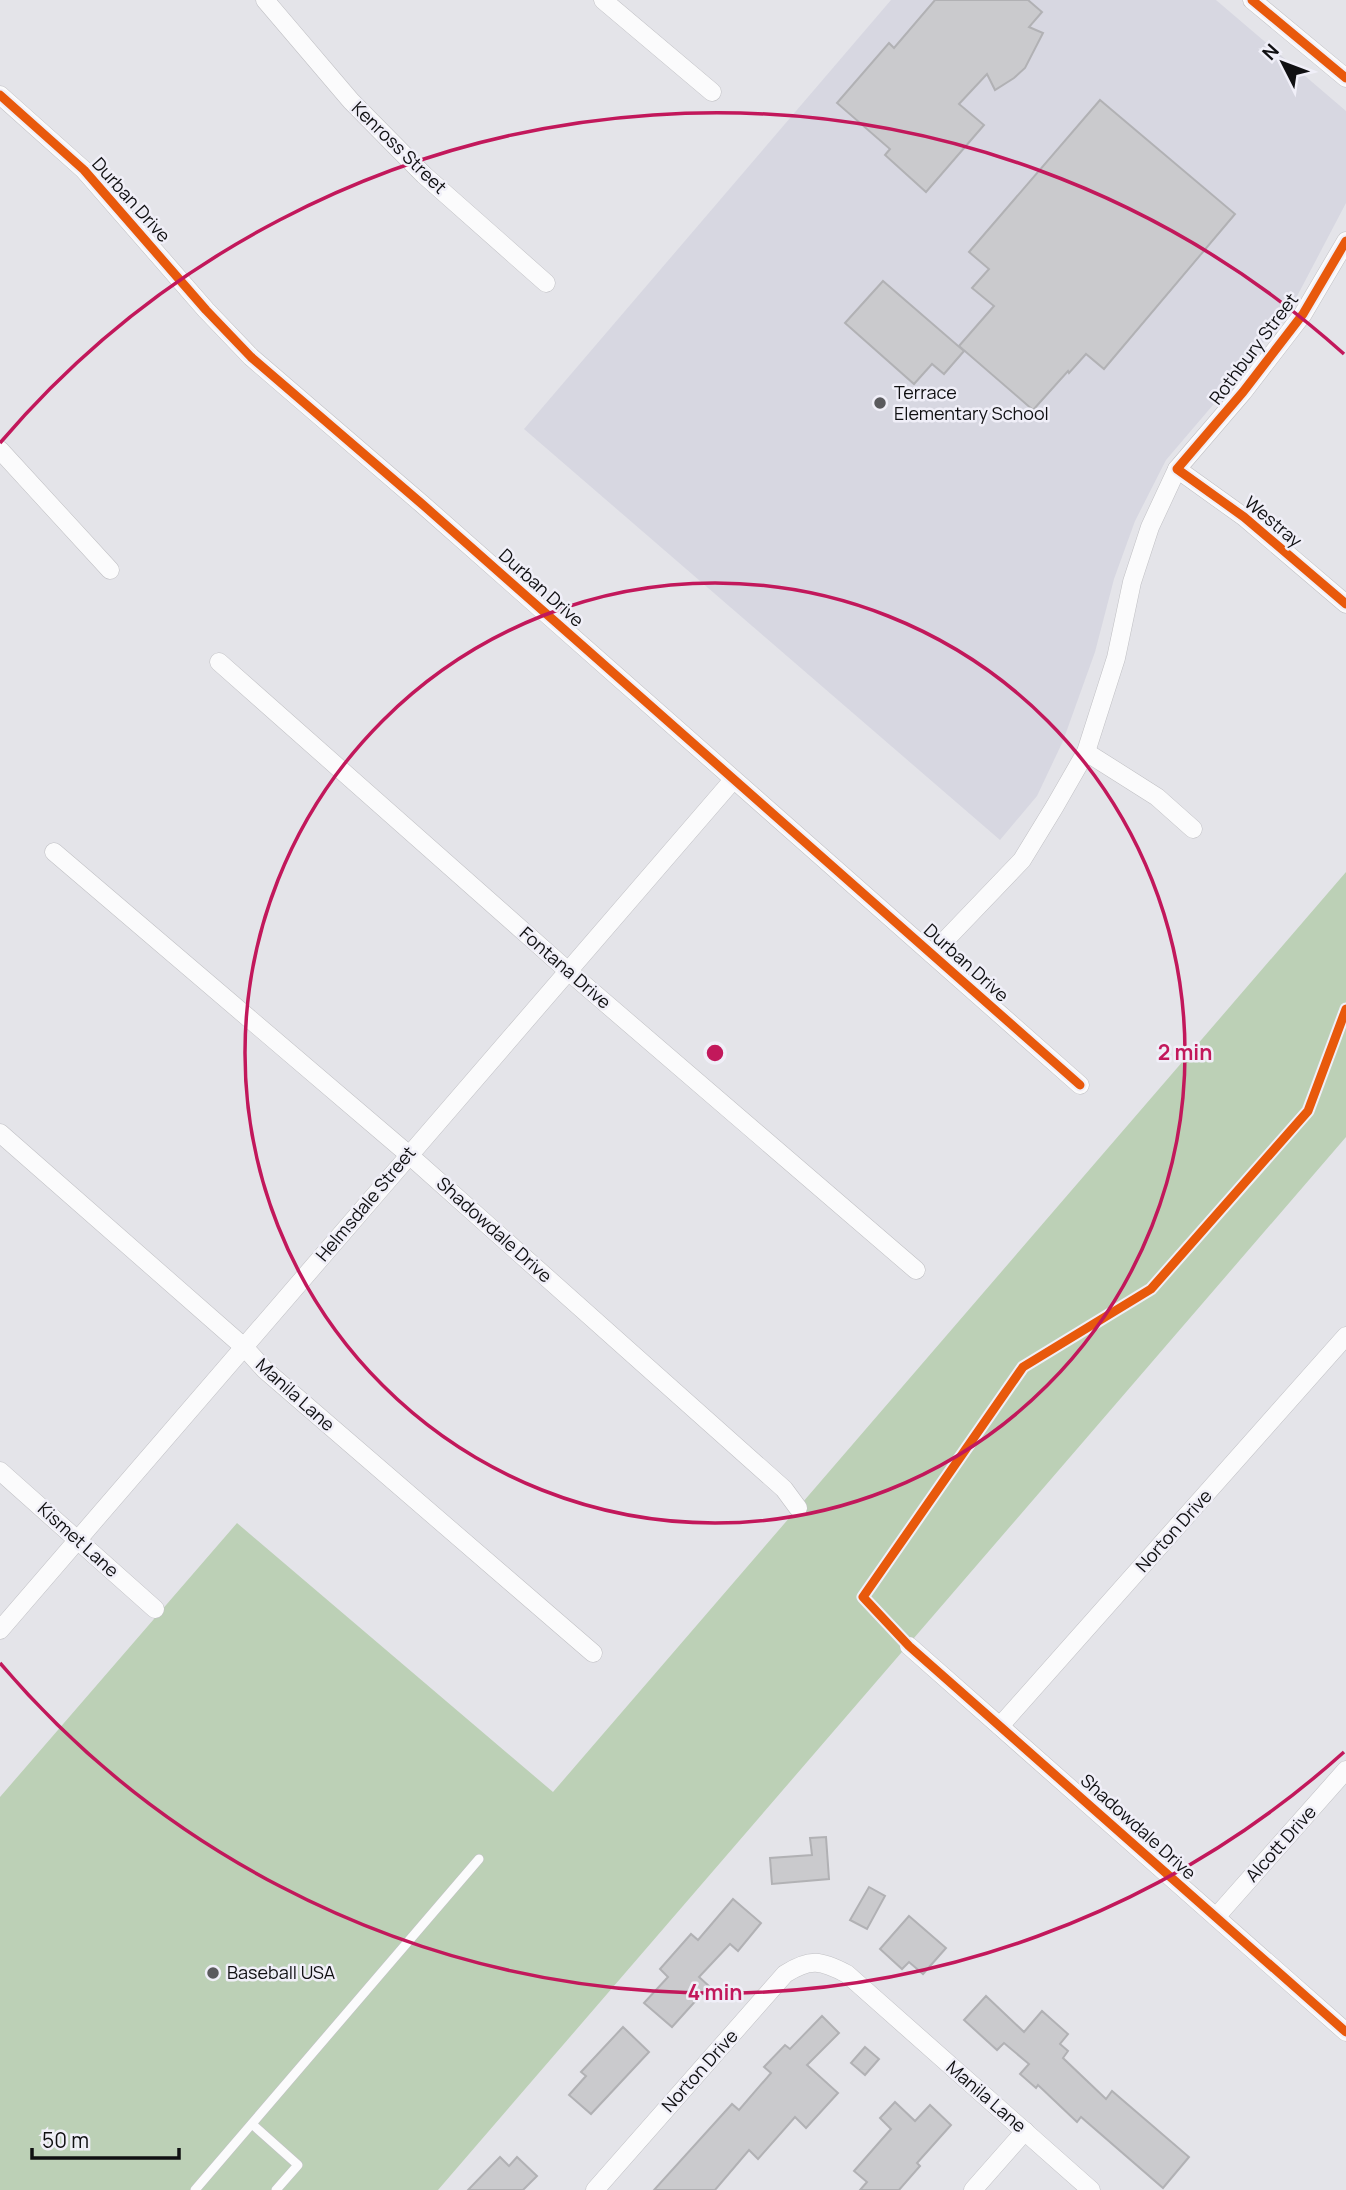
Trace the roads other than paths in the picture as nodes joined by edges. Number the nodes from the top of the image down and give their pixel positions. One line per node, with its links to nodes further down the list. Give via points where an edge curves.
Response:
1 (265, 0): 8 (street, Kenross Street, via 351,101 424,175)
2 (603, 0): 5 (street)
3 (1252, 0): 4 (street)
4 (1346, 78)
5 (712, 92)
6 (0, 94): 15 (street, Durban Drive, via 84,170 251,357)
7 (1346, 241): 10 (street, Rothbury Street, via 1303,314)
8 (546, 283)
9 (0, 450): 11 (street)
10 (1177, 469): 12 (street, Westray, via 1244,517); 14 (street, Rothbury Street, via 1150,527 1132,582 1116,658)
11 (110, 570)
12 (1346, 604)
13 (219, 662): 19 (street, Fontana Drive)
14 (1086, 752): 16 (street, via 1157,797); 18 (street, Rothbury Street, via 1022,860)
15 (733, 780): 18 (street, Durban Drive); 19 (street, Helmsdale Street)
16 (1193, 828)
17 (54, 852): 22 (street, Shadowdale Drive)
18 (932, 954): 20 (street, Durban Drive)
19 (566, 970): 22 (street, Helmsdale Street); 23 (street, Fontana Drive)
20 (1080, 1085)
21 (0, 1133): 25 (street, Manila Lane)
22 (408, 1153): 25 (street, Helmsdale Street); 27 (street, Shadowdale Drive, via 784,1489)
23 (916, 1270)
24 (1346, 1336): 33 (street, Norton Drive)
25 (245, 1348): 28 (street, Helmsdale Street); 32 (street, Manila Lane)
26 (0, 1471): 28 (street, Kismet Lane)
27 (798, 1508)
28 (79, 1540): 29 (street, Kismet Lane); 30 (street, Helmsdale Street)
29 (155, 1609)
30 (0, 1630)
31 (909, 1646): 33 (street, Shadowdale Drive)
32 (593, 1653)
33 (1000, 1726): 36 (street, Shadowdale Drive)
34 (1346, 1770): 36 (street, Alcott Drive)
35 (479, 1859): 39 (lane)
36 (1216, 1917): 38 (street, Shadowdale Drive)
37 (881, 2004): 40 (street, Manila Lane); 43 (street, Norton Drive, via 832,1966 801,1964 785,1975)
38 (1346, 2032)
39 (252, 2124): 41 (lane); 42 (lane, via 298,2165)
40 (1025, 2131): 44 (street); 45 (street, Manila Lane)
41 (195, 2190)
42 (276, 2190)
43 (594, 2190)
44 (973, 2190)
45 (1091, 2190)

